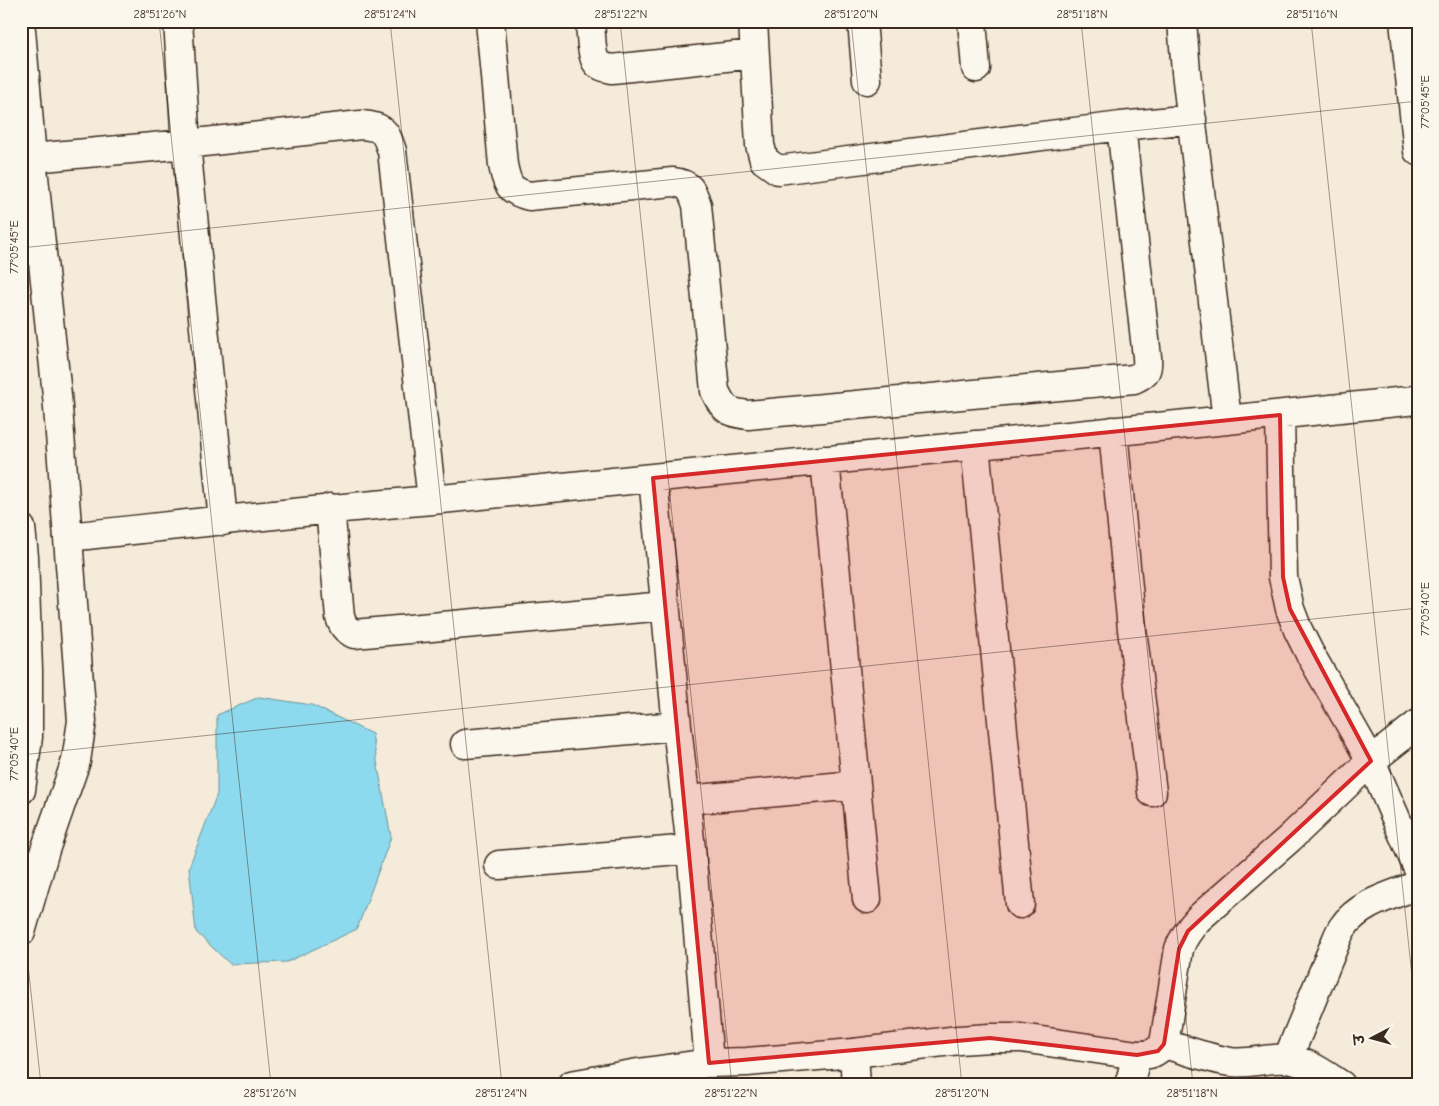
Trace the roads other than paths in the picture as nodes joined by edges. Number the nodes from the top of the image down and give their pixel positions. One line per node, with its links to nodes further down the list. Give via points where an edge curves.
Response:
1 (178, 21): 15 (street)
2 (490, 21): 14 (street, via 503,165 507,183 518,193 529,196 673,182 684,183 692,191 697,205 715,391 722,406 734,413 748,415 1134,379 1143,375 1148,368)
3 (590, 21): 10 (street, via 595,62 612,69)
4 (753, 21): 10 (street)
5 (862, 21): 12 (street)
6 (972, 21): 11 (street)
7 (1182, 21): 13 (street)
8 (1404, 21): 16 (street)
9 (21, 30): 17 (street)
10 (754, 54): 14 (street, via 760,145 764,160 778,170)
11 (976, 68)
12 (867, 80)
13 (1192, 119): 14 (street); 20 (street)
14 (1121, 126)
15 (186, 144): 17 (street); 25 (street, via 361,125 377,127 387,136 392,151); 27 (street)
16 (1418, 151)
17 (32, 158): 29 (street)
18 (1418, 398): 19 (street)
19 (1280, 414): 20 (street); 34 (street, via 1283,577 1290,609 1298,630)
20 (1227, 420): 21 (street)
21 (1113, 431): 22 (street); 37 (street)
22 (976, 445): 23 (street); 44 (street)
23 (825, 460): 24 (street); 35 (street)
24 (653, 478): 25 (street); 30 (street)
25 (432, 500): 26 (street)
26 (330, 508): 27 (street); 30 (street, via 340,617 342,626 354,634)
27 (223, 521): 29 (street)
28 (21, 528): 36 (street, via 28,737)
29 (68, 536): 45 (street, via 82,720 76,761)
30 (665, 606): 32 (street)
31 (1418, 724): 34 (street)
32 (677, 726): 33 (street); 38 (street)
33 (465, 744)
34 (1371, 761): 41 (street); 46 (street, via 1288,840 1198,918 1182,939)
35 (856, 784): 38 (street); 43 (street)
36 (21, 790)
37 (1152, 792)
38 (686, 800): 39 (street)
39 (691, 849): 40 (street); 50 (street)
40 (500, 865)
41 (1418, 869)
42 (1418, 885): 49 (street, via 1357,912 1344,926)
43 (867, 900)
44 (1020, 904)
45 (21, 932)
46 (1164, 1044): 48 (street, via 1158,1051); 49 (street, via 1232,1063)
47 (854, 1053): 48 (street, via 959,1040 1021,1038); 50 (street); 52 (street)
48 (1137, 1055): 53 (street)
49 (1288, 1058): 54 (street, via 1316,1068)
50 (709, 1063): 51 (street)
51 (571, 1085)
52 (856, 1085)
53 (1130, 1085)
54 (1341, 1085)

